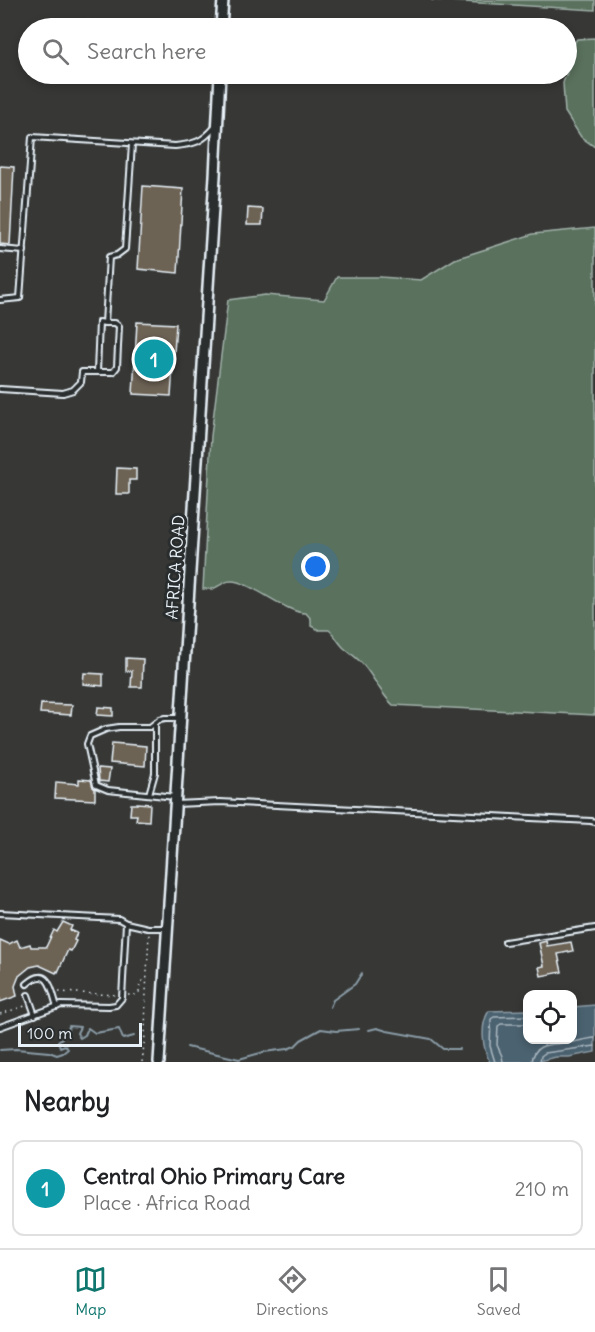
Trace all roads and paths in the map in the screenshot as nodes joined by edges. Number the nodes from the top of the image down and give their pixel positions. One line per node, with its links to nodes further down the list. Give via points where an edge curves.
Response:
1 (223, 0): 2 (street)
2 (222, 18)
3 (220, 84): 4 (street, AFRICA ROAD)
4 (218, 124): 5 (lane, via 191,145); 12 (street, AFRICA ROAD)
5 (132, 144): 7 (lane, via 32,136); 9 (lane, via 125,249 109,257)
6 (0, 249): 7 (lane)
7 (24, 251): 8 (lane, via 20,298)
8 (0, 300)
9 (105, 322): 10 (lane, via 99,322); 10 (lane, via 119,326 117,367 113,372)
10 (97, 372): 11 (lane, via 82,372 81,382 63,393)
11 (0, 389)
12 (181, 718): 13 (lane, via 160,719); 15 (street, AFRICA ROAD)
13 (155, 724): 14 (lane, via 154,773); 14 (lane, via 106,729 90,736 87,744 96,785)
14 (149, 794): 15 (lane)
15 (176, 800): 16 (lane); 20 (street, AFRICA ROAD)
16 (595, 822)
17 (0, 913): 18 (lane, via 111,918)
18 (126, 923): 19 (lane); 27 (lane, via 122,998 109,1006)
19 (150, 928): 20 (lane); 23 (path)
20 (168, 928): 31 (street, AFRICA ROAD)
21 (595, 928): 22 (lane)
22 (505, 942)
23 (147, 979): 26 (path, via 140,982 137,994); 30 (path)
24 (27, 984): 27 (lane, via 44,977 50,982)
25 (28, 995): 28 (lane)
26 (127, 995)
27 (57, 1006): 28 (lane)
28 (35, 1015): 29 (lane)
29 (0, 1027)
30 (142, 1062)
31 (159, 1062)

